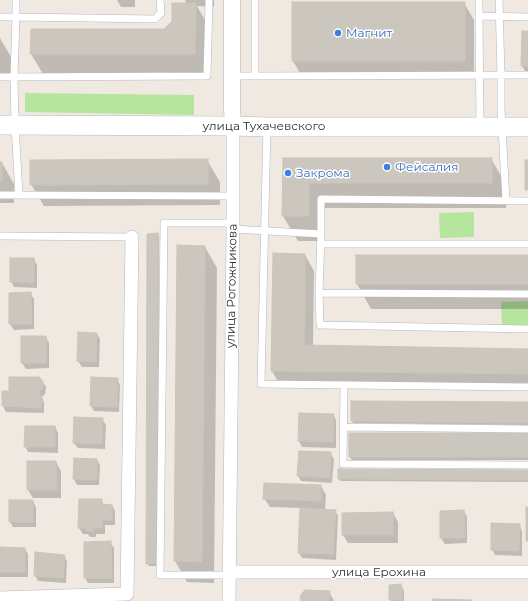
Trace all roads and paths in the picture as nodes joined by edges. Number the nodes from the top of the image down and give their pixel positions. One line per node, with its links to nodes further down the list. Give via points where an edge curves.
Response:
1 (16, 0): 11 (lane)
2 (160, 0): 11 (lane, via 161,13 155,19)
3 (209, 0): 19 (lane, via 207,76)
4 (232, 0): 16 (street, улица Рогожникова)
5 (255, 0): 17 (lane)
6 (479, 0): 8 (lane)
7 (499, 0): 9 (lane)
8 (479, 16): 9 (lane); 13 (lane)
9 (499, 16): 12 (lane); 14 (lane)
10 (0, 17): 11 (lane)
11 (16, 17): 19 (lane)
12 (528, 17)
13 (479, 75): 14 (lane); 17 (lane); 23 (lane)
14 (501, 75): 15 (lane); 24 (lane)
15 (528, 75)
16 (232, 76): 17 (lane); 21 (street, улица Рогожникова)
17 (255, 76)
18 (0, 77): 19 (lane)
19 (14, 77): 20 (lane)
20 (7, 125): 21 (main road, улица Тухачевского); 27 (lane)
21 (232, 126): 22 (main road, улица Тухачевского); 28 (street, улица Рогожникова)
22 (267, 127): 23 (main road, улица Тухачевского); 32 (lane)
23 (480, 127): 24 (main road, улица Тухачевского)
24 (501, 127): 25 (main road, улица Тухачевского); 29 (lane)
25 (528, 127)
26 (0, 195): 27 (lane)
27 (19, 195): 28 (lane)
28 (233, 196): 31 (street, улица Рогожникова)
29 (506, 201): 30 (lane); 33 (lane, via 321,199)
30 (528, 201)
31 (233, 226): 32 (lane); 47 (street, улица Рогожникова); 47 (lane, via 164,223 160,575)
32 (265, 230): 33 (lane); 41 (lane, via 261,384)
33 (321, 234): 36 (lane)
34 (0, 236): 35 (lane)
35 (132, 237): 48 (street, via 127,594)
36 (320, 244): 37 (lane); 38 (lane)
37 (528, 244)
38 (319, 293): 39 (lane); 40 (lane, via 320,325)
39 (528, 294)
40 (528, 329)
41 (344, 385): 42 (lane); 43 (lane)
42 (528, 387)
43 (344, 427): 44 (lane); 45 (lane, via 343,464)
44 (528, 428)
45 (528, 465)
46 (528, 572): 47 (street, улица Ерохина)
47 (230, 573): 49 (street, улица Рогожникова)
48 (0, 598)
49 (229, 601)

